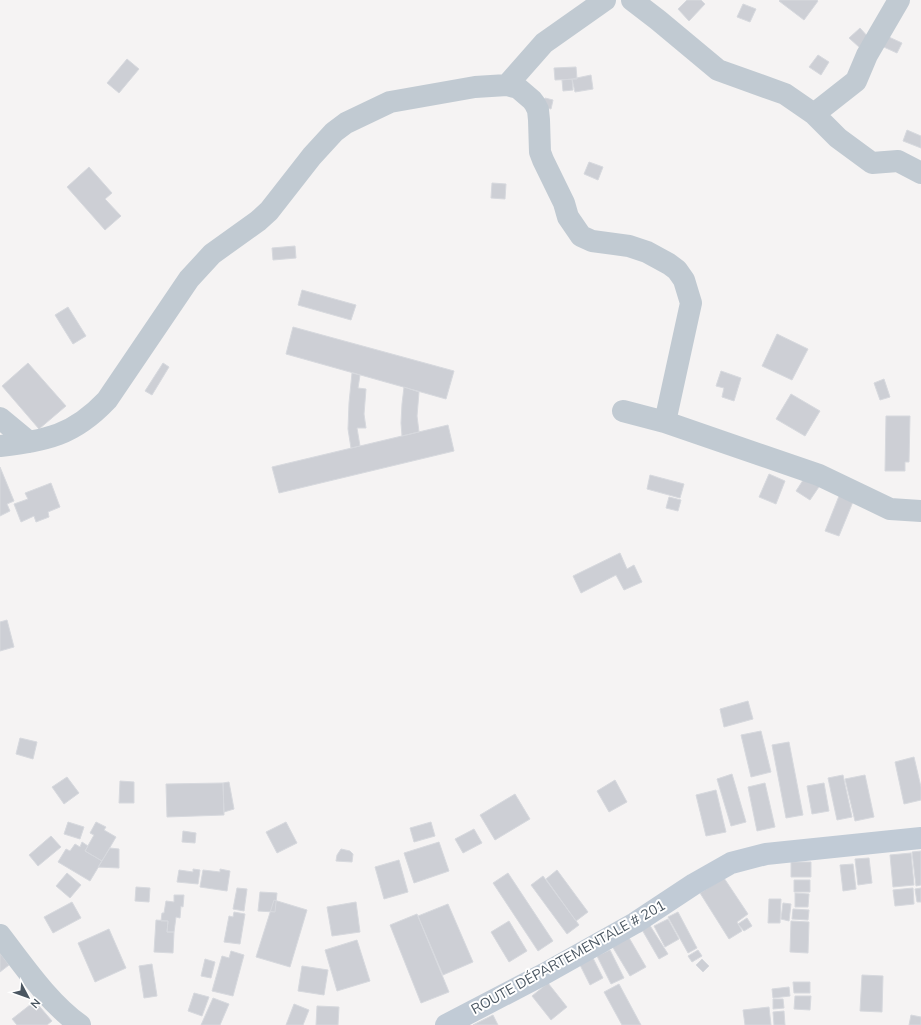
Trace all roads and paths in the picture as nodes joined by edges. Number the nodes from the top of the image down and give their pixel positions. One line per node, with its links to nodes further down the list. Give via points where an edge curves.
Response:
1 (605, 0): 4 (street, via 544,43)
2 (632, 0): 5 (street, via 718,70 785,94)
3 (899, 0): 5 (street, via 867,55 856,81)
4 (507, 86): 9 (street, via 518,88 536,104 540,152 577,232 592,241 629,246 647,252 677,270 684,280 691,303); 10 (street, via 475,87 390,102 346,123 323,144 269,211 212,254 189,279 107,400 70,430)
5 (814, 114): 6 (street, via 838,138 872,163 898,161)
6 (921, 173)
7 (623, 411): 9 (street)
8 (0, 418): 10 (street)
9 (665, 422): 12 (street, via 819,475 890,509)
10 (29, 442): 11 (street)
11 (0, 446)
12 (921, 511)
13 (921, 838): 16 (main road, ROUTE DÉPARTEMENTALE # 201, via 766,854 731,863 634,923)
14 (0, 935): 15 (street, via 48,995)
15 (80, 1025)
16 (446, 1025)

